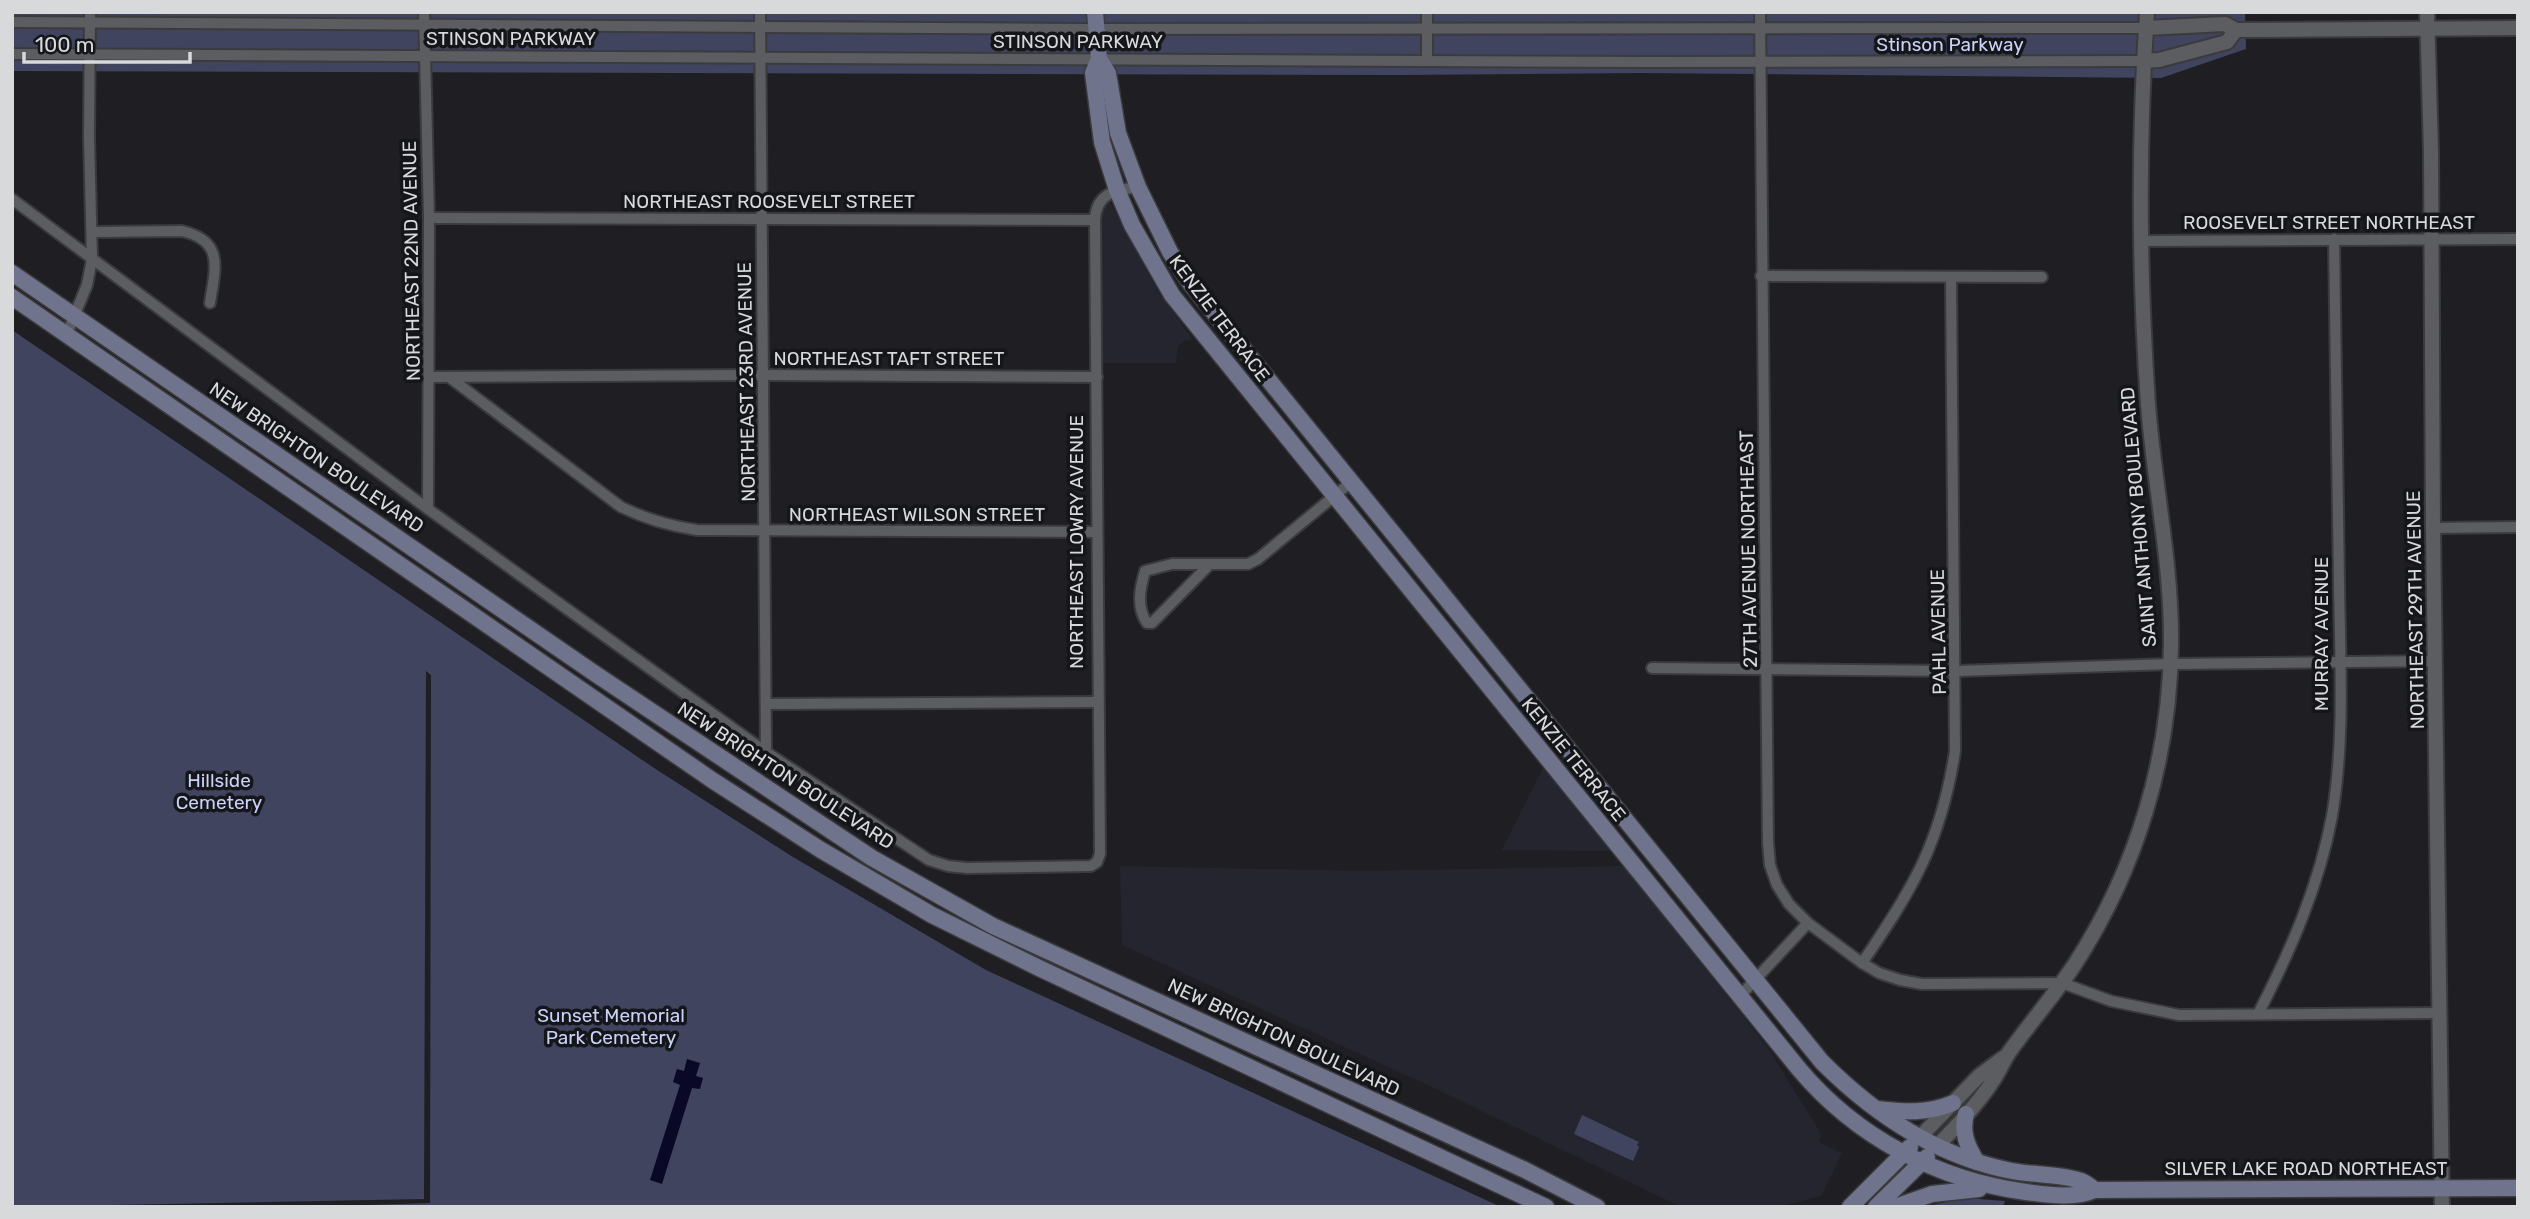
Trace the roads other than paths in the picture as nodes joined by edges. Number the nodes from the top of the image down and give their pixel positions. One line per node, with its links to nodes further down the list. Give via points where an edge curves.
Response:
1 (424, 12): 10 (street, NORTHEAST 22ND AVENUE)
2 (760, 12): 11 (street, NORTHEAST 23RD AVENUE)
3 (1427, 12): 12 (street)
4 (1760, 12): 16 (street, 27TH AVENUE NORTHEAST)
5 (2147, 12): 13 (street, SAINT ANTHONY BOULEVARD)
6 (2427, 12): 15 (street, NORTHEAST 29TH AVENUE)
7 (90, 17): 9 (street, STINSON PARKWAY); 10 (street, STINSON PARKWAY); 19 (street)
8 (1096, 21): 11 (street, STINSON PARKWAY); 12 (street, STINSON PARKWAY); 22 (main road)
9 (12, 22)
10 (424, 26): 11 (street, STINSON PARKWAY); 20 (street, NORTHEAST 22ND AVENUE)
11 (760, 27): 21 (street, NORTHEAST 23RD AVENUE)
12 (1427, 28): 16 (street, STINSON PARKWAY); 23 (street)
13 (2146, 28): 16 (street, STINSON PARKWAY); 17 (street, via 2225,24); 24 (street, SAINT ANTHONY BOULEVARD)
14 (2518, 28): 15 (street)
15 (2427, 29): 17 (street); 33 (street, NORTHEAST 29TH AVENUE)
16 (1759, 30): 25 (street, 27TH AVENUE NORTHEAST)
17 (2236, 30): 24 (street, via 2227,42 2159,61)
18 (12, 54): 19 (street, STINSON PARKWAY)
19 (90, 54): 20 (street, STINSON PARKWAY); 32 (street)
20 (424, 55): 21 (street, STINSON PARKWAY); 29 (street, NORTHEAST 22ND AVENUE)
21 (761, 57): 22 (street, STINSON PARKWAY); 30 (street, NORTHEAST 23RD AVENUE)
22 (1099, 59): 23 (street, STINSON PARKWAY); 26 (main road, KENZIE TERRACE, via 1108,73 1118,133); 27 (main road, KENZIE TERRACE, via 1093,73 1096,104)
23 (1427, 59): 25 (street, STINSON PARKWAY)
24 (2143, 61): 25 (street, STINSON PARKWAY); 36 (street, SAINT ANTHONY BOULEVARD)
25 (1759, 62): 39 (street, 27TH AVENUE NORTHEAST)
26 (1138, 187): 27 (street); 50 (main road, KENZIE TERRACE, via 1190,283)
27 (1117, 190): 31 (street, via 1102,199); 51 (main road, KENZIE TERRACE, via 1172,295)
28 (12, 199): 37 (street, NEW BRIGHTON BOULEVARD)
29 (429, 218): 30 (street, NORTHEAST ROOSEVELT STREET); 47 (street, NORTHEAST 22ND AVENUE)
30 (762, 218): 31 (street, NORTHEAST ROOSEVELT STREET); 46 (street, NORTHEAST 23RD AVENUE)
31 (1096, 220): 49 (street, NORTHEAST LOWRY AVENUE)
32 (92, 232): 37 (street); 43 (street, via 182,231 205,240 216,261)
33 (2432, 238): 34 (street, ROOSEVELT STREET NORTHEAST); 35 (street, ROOSEVELT STREET NORTHEAST); 54 (street, NORTHEAST 29TH AVENUE)
34 (2334, 239): 36 (street, ROOSEVELT STREET NORTHEAST); 59 (street, MURRAY AVENUE)
35 (2518, 239)
36 (2140, 241): 60 (street, SAINT ANTHONY BOULEVARD, via 2148,406 2169,595)
37 (92, 259): 44 (street); 52 (street, NEW BRIGHTON BOULEVARD)
38 (12, 273): 44 (main road, NEW BRIGHTON BOULEVARD)
39 (1761, 276): 40 (street); 62 (street, 27TH AVENUE NORTHEAST)
40 (1951, 277): 41 (street); 63 (street, PAHL AVENUE)
41 (2042, 277)
42 (12, 297): 45 (main road)
43 (210, 303)
44 (75, 317): 45 (street); 86 (main road, NEW BRIGHTON BOULEVARD, via 872,858 993,926)
45 (66, 336): 85 (main road, via 821,850 932,915 1039,968)
46 (763, 375): 48 (street, NORTHEAST TAFT STREET); 49 (street, NORTHEAST TAFT STREET); 55 (street, NORTHEAST 23RD AVENUE)
47 (430, 377): 48 (street, NORTHEAST TAFT STREET); 52 (street, NORTHEAST 22ND AVENUE)
48 (449, 377): 55 (street, NORTHEAST WILSON STREET, via 621,507 645,519 697,530)
49 (1097, 377): 56 (street, NORTHEAST LOWRY AVENUE)
50 (1350, 483): 51 (street); 70 (main road, KENZIE TERRACE)
51 (1333, 497): 57 (street, via 1258,559 1248,564); 72 (main road, KENZIE TERRACE)
52 (428, 509): 66 (street, NEW BRIGHTON BOULEVARD)
53 (2518, 527): 54 (street)
54 (2432, 528): 58 (street, NORTHEAST 29TH AVENUE)
55 (765, 530): 56 (street, NORTHEAST WILSON STREET); 65 (street, NORTHEAST 23RD AVENUE)
56 (1096, 532): 64 (street, NORTHEAST LOWRY AVENUE)
57 (1209, 565): 57 (street, via 1152,623 1147,623 1141,611 1144,571 1172,564)
58 (2435, 661): 59 (street); 73 (street, NORTHEAST 29TH AVENUE)
59 (2340, 663): 60 (street); 74 (street, MURRAY AVENUE, via 2339,754 2332,816 2302,917)
60 (2171, 664): 63 (street); 71 (street, SAINT ANTHONY BOULEVARD, via 2160,758 2132,855 2092,936)
61 (1653, 668): 62 (street)
62 (1767, 668): 63 (street); 68 (street, 27TH AVENUE NORTHEAST, via 1770,864 1789,904)
63 (1956, 671): 69 (street, PAHL AVENUE, via 1955,751 1940,823 1911,890)
64 (1097, 702): 65 (street); 67 (street, NORTHEAST LOWRY AVENUE, via 1097,862 1091,866)
65 (767, 704): 66 (street, NORTHEAST 23RD AVENUE)
66 (766, 752): 67 (street, NEW BRIGHTON BOULEVARD, via 929,860)
67 (948, 866)
68 (1808, 923): 69 (street, 27TH AVENUE NORTHEAST); 70 (street)
69 (1862, 963): 71 (street, 27TH AVENUE NORTHEAST, via 1879,973 1922,984)
70 (1754, 980): 72 (street); 76 (main road, KENZIE TERRACE, via 1822,1062)
71 (2062, 983): 74 (street, via 2110,1001 2179,1015); 75 (street, SAINT ANTHONY BOULEVARD, via 2007,1055 1993,1082)
72 (1740, 996): 78 (main road, KENZIE TERRACE, via 1828,1098 1860,1126)
73 (2439, 1013): 74 (street); 82 (street, NORTHEAST 29TH AVENUE)
74 (2258, 1014)
75 (1959, 1108): 76 (main road, via 1914,1113); 77 (street, SAINT ANTHONY BOULEVARD); 79 (main road)
76 (1873, 1109): 77 (main road, KENZIE TERRACE)
77 (1928, 1142): 78 (main road, SAINT ANTHONY BOULEVARD); 79 (main road, SILVER LAKE ROAD NORTHEAST)
78 (1912, 1158): 80 (main road, SILVER LAKE ROAD NORTHEAST, via 1964,1180); 84 (main road, SAINT ANTHONY BOULEVARD); 87 (main road, SAINT ANTHONY BOULEVARD)
79 (1976, 1161): 83 (main road, SILVER LAKE ROAD NORTHEAST, via 2081,1181)
80 (1999, 1188): 83 (main road, SILVER LAKE ROAD NORTHEAST, via 2082,1196); 88 (main road, via 1932,1194)
81 (2518, 1188): 82 (main road, SILVER LAKE ROAD NORTHEAST)
82 (2442, 1189): 83 (main road, SILVER LAKE ROAD NORTHEAST); 89 (street, NORTHEAST 29TH AVENUE)
83 (2095, 1190)
84 (1850, 1206)
85 (1546, 1207)
86 (1597, 1207)
87 (1875, 1207)
88 (1895, 1207)
89 (2442, 1207)

